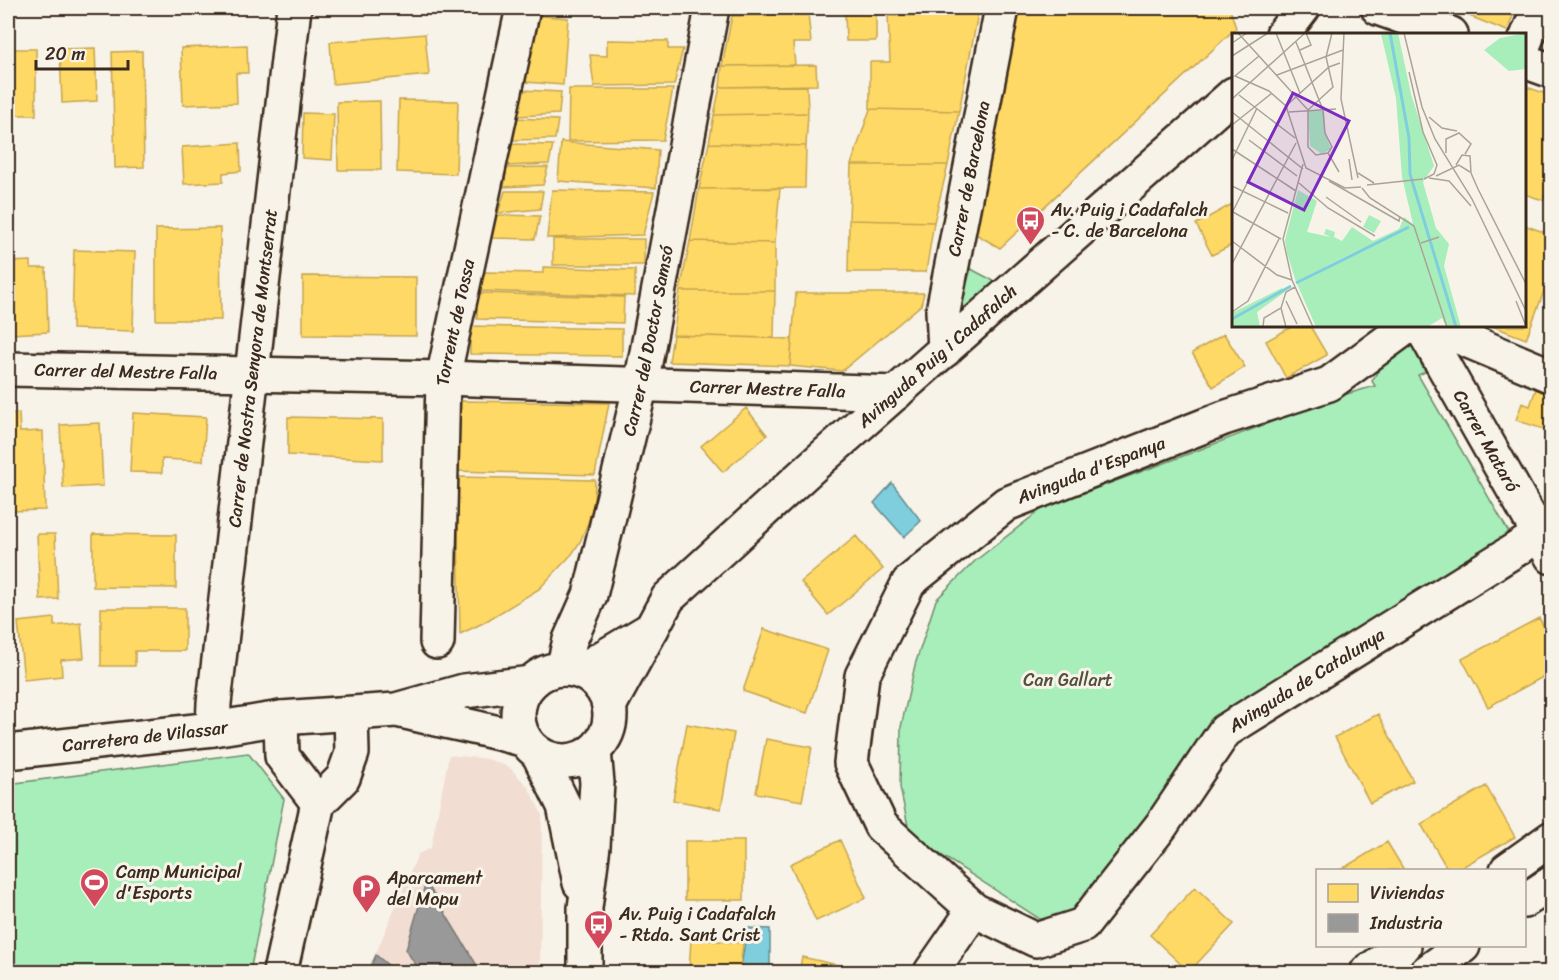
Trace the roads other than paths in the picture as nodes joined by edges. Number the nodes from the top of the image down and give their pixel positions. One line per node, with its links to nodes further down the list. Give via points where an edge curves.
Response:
1 (294, 8): 19 (street, Carrer de Nostra Senyora de Montserrat)
2 (523, 8): 21 (street, Torrent de Tossa)
3 (712, 8): 22 (street, Carrer del Doctor Samsó)
4 (1002, 8): 17 (street, Carrer de Barcelona, via 943,311)
5 (1303, 8): 8 (street)
6 (1378, 8): 9 (street)
7 (1539, 8): 10 (street)
8 (1284, 33)
9 (1448, 33)
10 (1526, 39)
11 (1526, 63): 12 (street)
12 (1551, 71)
13 (1232, 95): 17 (street, Avinguda Puig i Cadafalch)
14 (1407, 327): 43 (street, Avinguda d'Espanya, via 1329,384 1224,418 1006,504 909,582 862,676 851,763 881,826)
15 (1422, 327): 24 (street, Carrer Mataró)
16 (1435, 327): 20 (street)
17 (945, 350): 23 (street, Avinguda Puig i Cadafalch)
18 (8, 369): 19 (street, Carrer del Mestre Falla)
19 (252, 375): 21 (street, Carrer del Mestre Falla); 33 (street, Carrer de Nostra Senyora de Montserrat)
20 (1551, 376)
21 (443, 378): 22 (street, Carrer del Mestre Falla); 26 (street, Torrent de Tossa)
22 (641, 384): 23 (street, Carrer Mestre Falla); 27 (street, Carrer del Doctor Samsó, via 590,595 570,640)
23 (896, 393): 25 (street, Avinguda Puig i Cadafalch, via 668,598)
24 (1547, 538): 43 (street, Avinguda de Catalunya, via 1225,731 1161,825 1083,925 1036,940)
25 (652, 628): 27 (street); 29 (street, Avinguda Puig i Cadafalch)
26 (437, 642)
27 (571, 670): 28 (street, via 545,673); 29 (street, via 599,685)
28 (531, 683): 30 (street, via 464,691); 34 (street, via 524,691 518,721)
29 (609, 706): 35 (street, via 606,736)
30 (396, 710): 31 (street, Carretera de Vilassar); 34 (street, via 487,729)
31 (351, 714): 32 (street, Carretera de Vilassar); 37 (street, via 352,753 344,778)
32 (281, 718): 33 (street, Carretera de Vilassar); 37 (street, via 282,756)
33 (213, 729): 36 (street, Carretera de Vilassar)
34 (532, 748): 35 (street, via 548,759 567,762); 42 (street, via 564,806)
35 (594, 751): 42 (street, via 597,794)
36 (8, 752)
37 (318, 803): 46 (street)
38 (1551, 838): 39 (street)
39 (1508, 869)
40 (1551, 883): 41 (street)
41 (1526, 900)
42 (585, 908): 47 (street)
43 (974, 910): 48 (street)
44 (1401, 947): 49 (street)
45 (1460, 947): 50 (street)
46 (280, 972)
47 (585, 972)
48 (931, 972)
49 (1367, 972)
50 (1427, 972)

